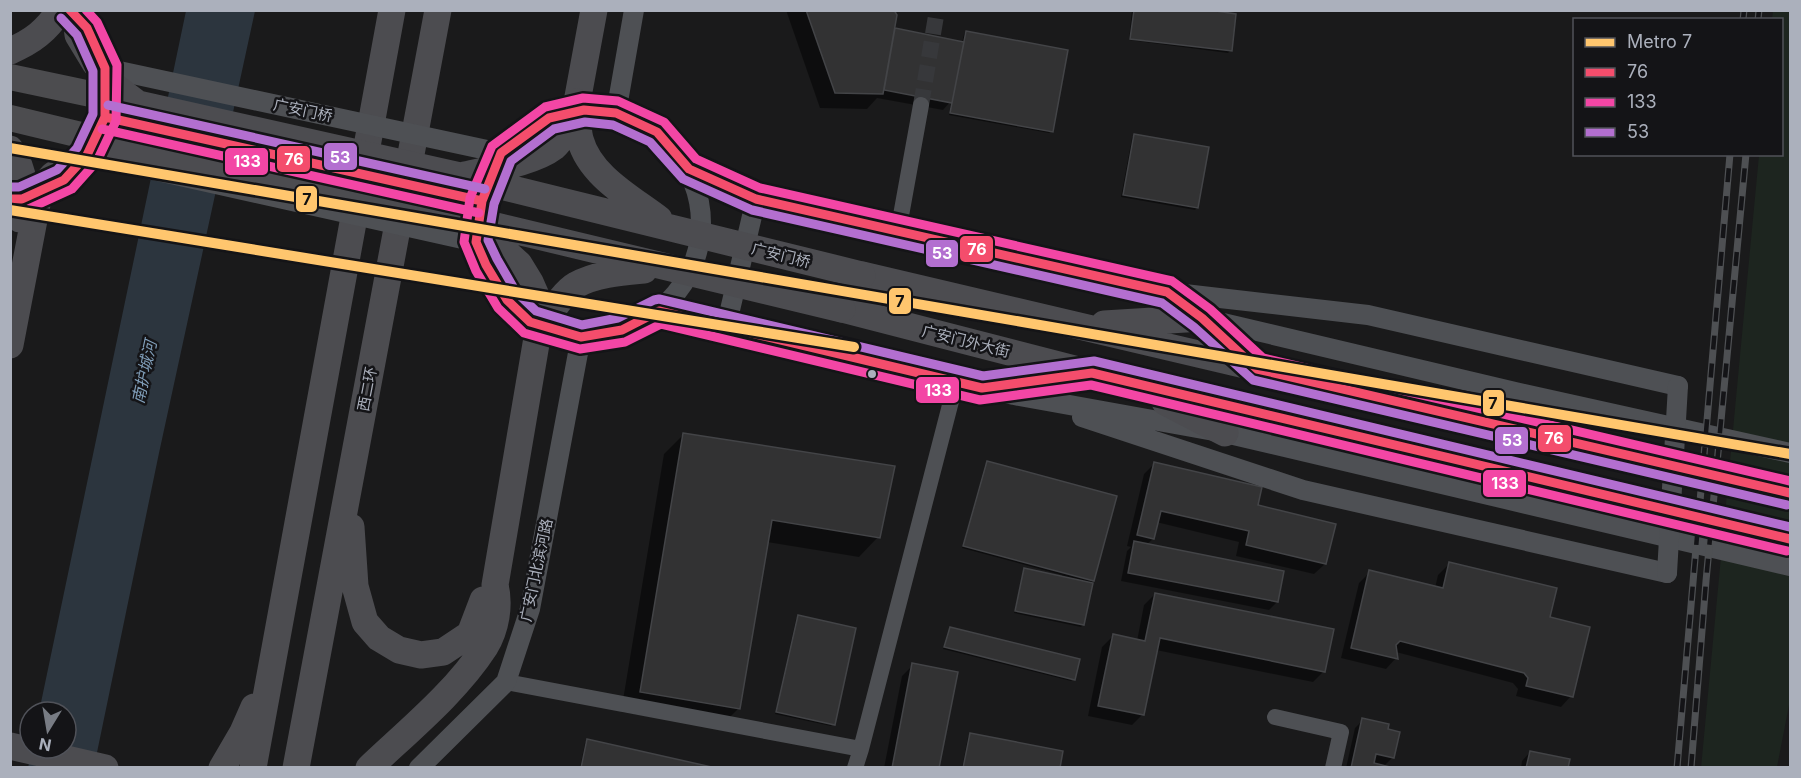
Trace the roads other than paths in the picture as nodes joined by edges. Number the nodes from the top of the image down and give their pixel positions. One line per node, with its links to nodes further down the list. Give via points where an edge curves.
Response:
1 (60, 10): 8 (highway, via 30,42)
2 (69, 10): 9 (street, via 87,27)
3 (75, 10): 12 (highway, bridge, via 78,35 95,63 113,85)
4 (392, 10): 53 (highway)
5 (438, 10): 48 (highway, 西二环)
6 (594, 10): 11 (highway)
7 (634, 10): 14 (street)
8 (10, 51)
9 (105, 68): 15 (street); 19 (street, 广安门桥, bridge)
10 (10, 76): 12 (main road, 广安门桥, bridge)
11 (577, 102): 22 (highway, bridge, via 555,147 528,160); 27 (highway, bridge, via 579,137 585,153 605,179)
12 (138, 104): 22 (highway, 广安门桥, bridge)
13 (921, 105): 28 (street)
14 (616, 113): 19 (street, via 584,110 549,118); 21 (street, via 657,132)
15 (105, 117): 20 (street); 25 (street, bridge)
16 (10, 118): 18 (main road, bridge)
17 (10, 149): 31 (highway, bridge, via 16,157 25,192)
18 (147, 151): 26 (highway, bridge); 39 (highway, bridge, via 118,151 69,164 44,185)
19 (501, 153): 25 (street)
20 (87, 155): 23 (street, via 64,180 22,199); 29 (street, bridge)
21 (689, 169): 24 (street); 33 (street, via 701,204 699,252 685,283)
22 (460, 176): 27 (highway, 广安门桥, bridge)
23 (10, 199)
24 (756, 199): 28 (street); 36 (street)
25 (482, 201): 29 (street)
26 (457, 217): 30 (highway, bridge); 37 (highway, bridge, via 519,264 541,307)
27 (669, 226): 35 (highway, 广安门桥, bridge)
28 (897, 232): 32 (street)
29 (476, 242): 38 (street, via 507,300 530,322)
30 (666, 267): 37 (highway, bridge, via 607,274 575,285); 41 (highway, 广安门外大街, bridge)
31 (10, 272)
32 (1167, 292): 34 (street); 45 (street, bridge, via 1368,315 1678,386 1667,573 1303,490)
33 (659, 311): 36 (street); 38 (street, via 622,330)
34 (1202, 318): 35 (highway); 40 (highway); 47 (street)
35 (1074, 325): 40 (highway)
36 (726, 327): 42 (street)
37 (538, 332): 52 (highway)
38 (581, 337): 54 (street, 广安门北滨河路, via 530,609)
39 (10, 345)
40 (1257, 369): 49 (highway)
41 (1092, 373): 43 (highway, 广安门外大街); 44 (highway)
42 (956, 382): 44 (street); 57 (street)
43 (1129, 383): 46 (highway); 50 (highway, 广安门外大街)
44 (982, 388): 45 (street)
45 (1014, 395): 46 (street)
46 (1225, 433): 51 (street)
47 (1791, 453)
48 (348, 490): 52 (highway, via 355,586 365,622 379,638 410,653 443,652 470,634 482,601); 63 (highway, 西二环)
49 (1791, 493)
50 (1791, 539)
51 (1791, 566)
52 (495, 585): 64 (highway, via 499,599 496,619 486,645 468,671)
53 (280, 614): 61 (highway, via 263,686); 62 (highway)
54 (506, 682): 57 (street); 65 (street, 广安门北滨河路)
55 (1275, 717): 67 (street, via 1341,732)
56 (10, 746): 60 (highway)
57 (861, 749): 66 (street)
58 (10, 763): 59 (highway)
59 (30, 768)
60 (105, 768)
61 (222, 768)
62 (253, 768)
63 (296, 768)
64 (369, 768)
65 (419, 768)
66 (855, 768)
67 (1333, 768)

